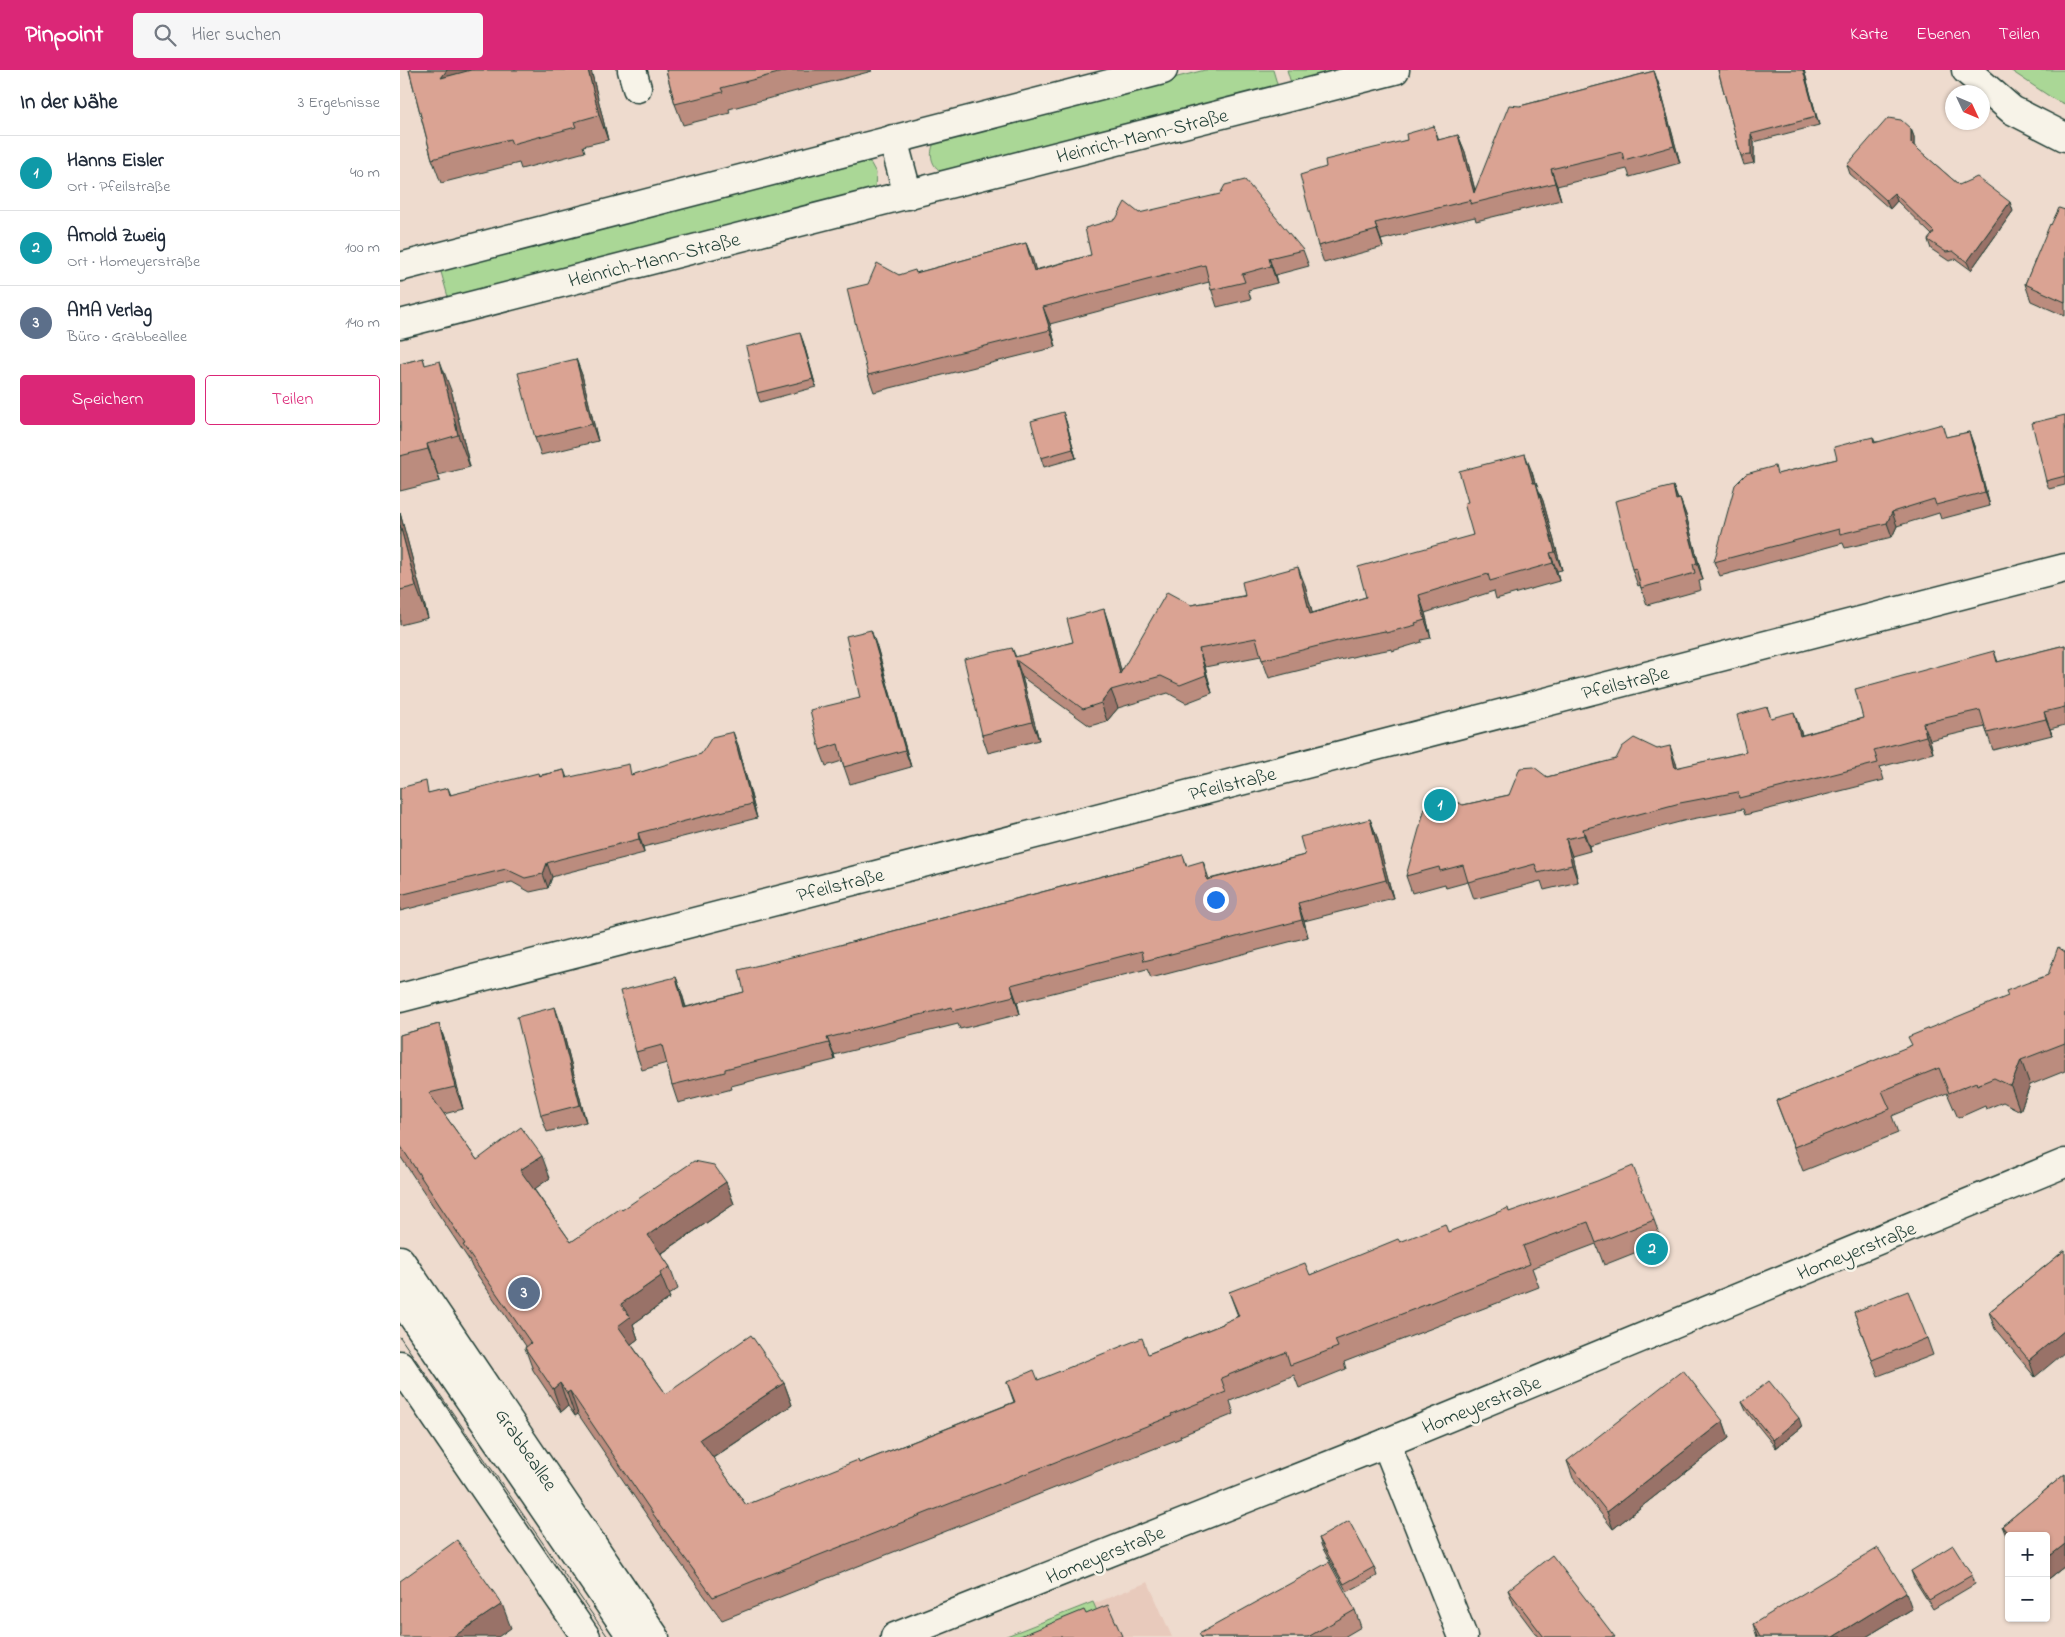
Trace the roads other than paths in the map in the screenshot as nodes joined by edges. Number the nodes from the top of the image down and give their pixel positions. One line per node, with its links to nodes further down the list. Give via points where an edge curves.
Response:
1 (1164, 70): 5 (street)
2 (1966, 70): 4 (street, via 2012,110)
3 (1382, 72): 6 (street, Heinrich-Mann-Straße)
4 (2065, 137)
5 (893, 140): 6 (street); 7 (street)
6 (908, 194): 8 (street, Heinrich-Mann-Straße)
7 (400, 267)
8 (401, 322)
9 (2065, 568): 10 (street, Pfeilstraße)
10 (400, 998)
11 (2065, 1163): 15 (street, Homeyerstraße)
12 (400, 1260): 18 (street, Grabbeallee)
13 (400, 1298): 17 (street)
14 (400, 1365): 16 (street)
15 (1386, 1443): 19 (street, Homeyerstraße); 20 (street)
16 (586, 1637)
17 (632, 1637)
18 (656, 1637)
19 (895, 1637)
20 (1463, 1637)

